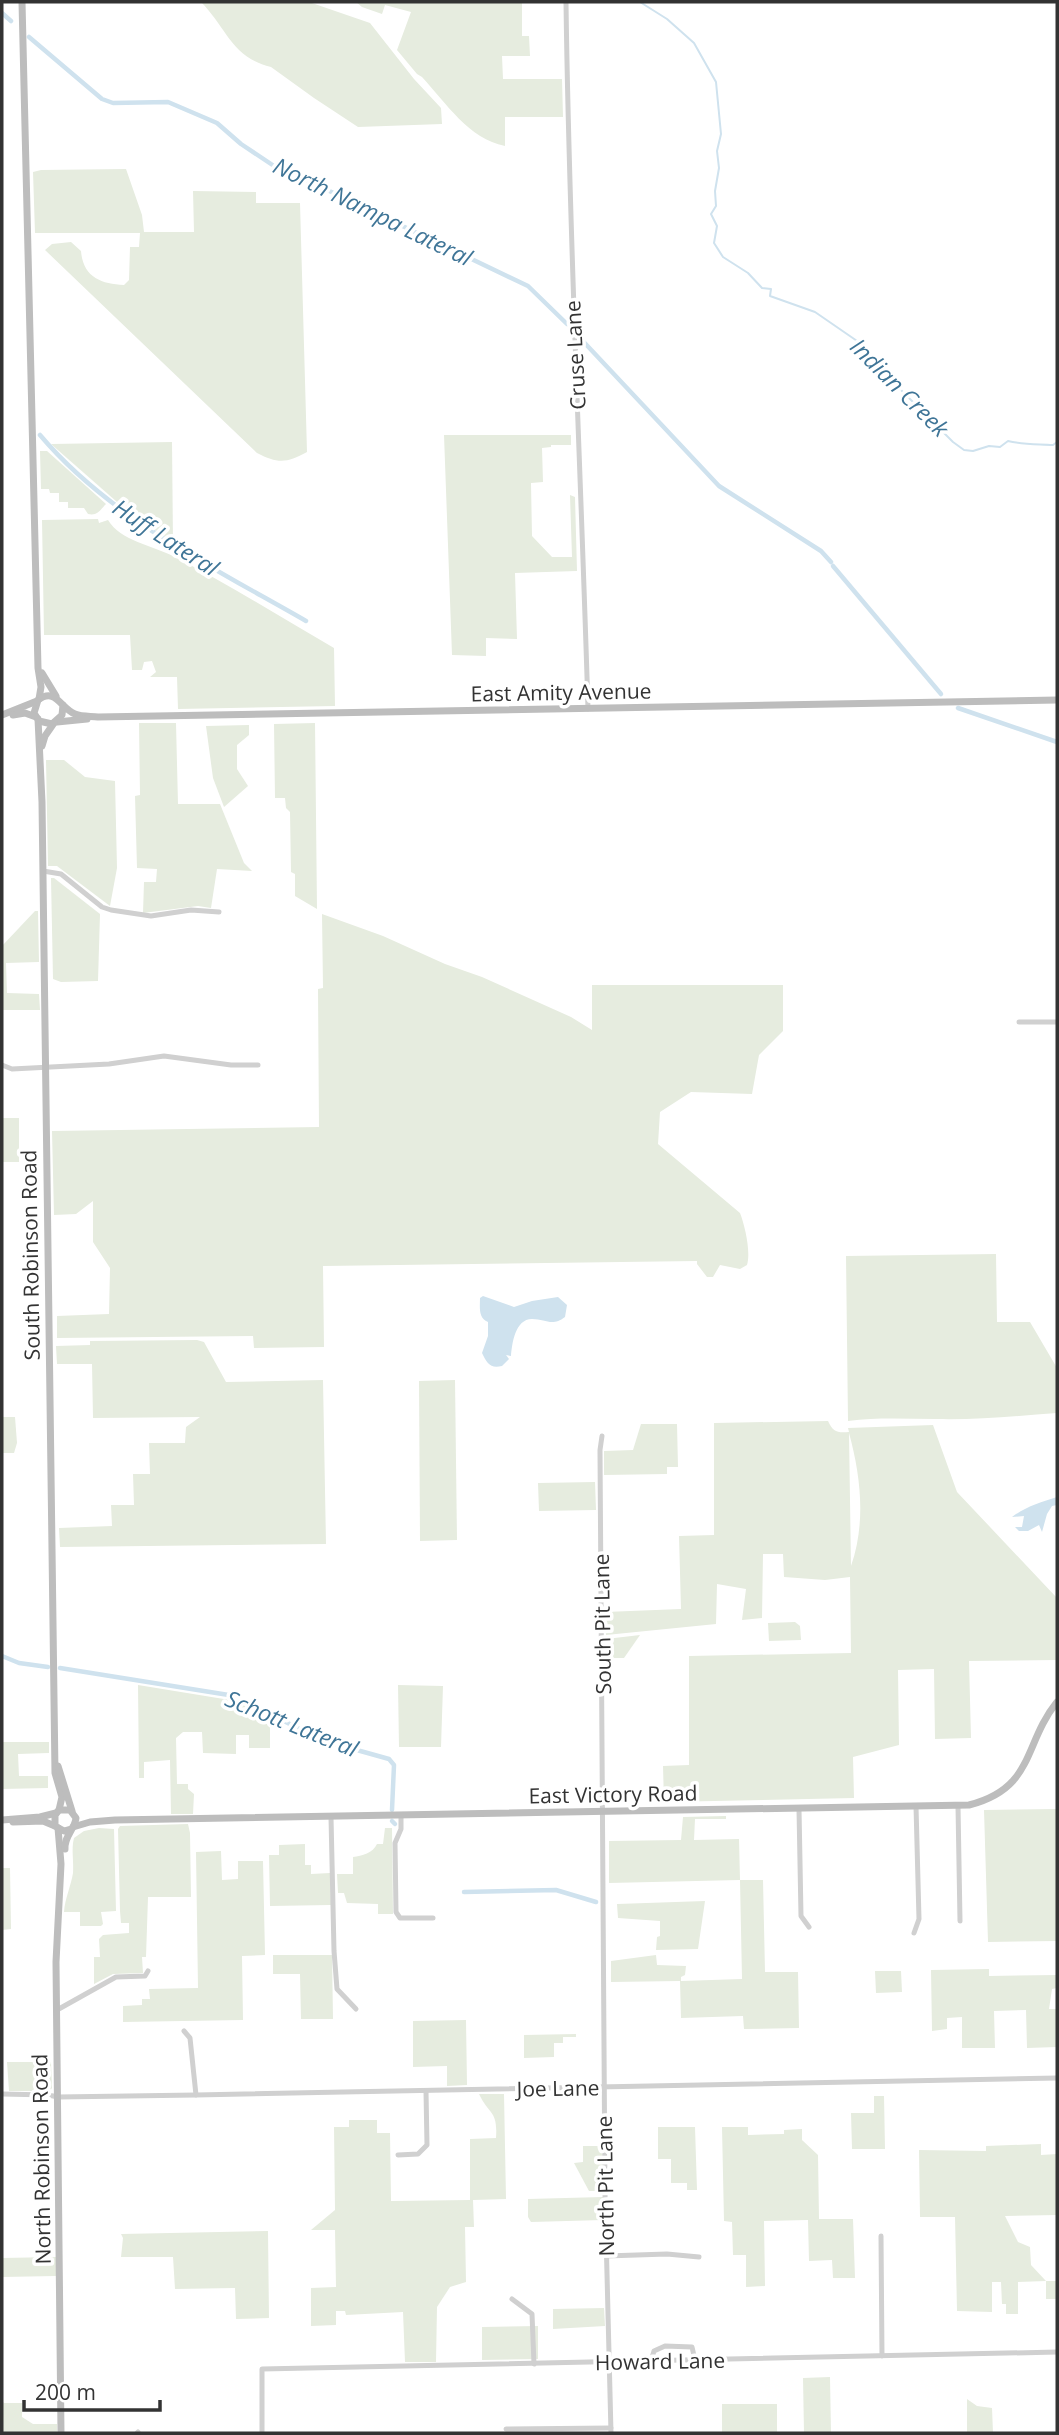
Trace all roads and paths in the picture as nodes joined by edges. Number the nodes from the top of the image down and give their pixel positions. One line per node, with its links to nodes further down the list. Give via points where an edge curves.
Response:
1 (22, 2): 3 (street)
2 (566, 2): 8 (street, Cruse Lane)
3 (39, 659): 4 (street); 6 (street)
4 (57, 697): 6 (street, via 47,695); 7 (street)
5 (1057, 698): 8 (street, East Amity Avenue)
6 (38, 700): 9 (street); 11 (street, via 34,708)
7 (63, 705): 10 (street, East Amity Avenue, via 75,714); 12 (street)
8 (588, 709): 10 (street, East Amity Avenue)
9 (2, 716): 11 (street, via 20,713)
10 (98, 717): 12 (street, East Amity Avenue)
11 (37, 718): 12 (street); 13 (street, South Robinson Road)
12 (55, 722): 13 (street, South Robinson Road)
13 (41, 750): 14 (street, South Robinson Road)
14 (43, 871): 15 (street, via 61,874 111,911 151,916 191,910); 20 (street, South Robinson Road)
15 (219, 912)
16 (1019, 1022): 17 (street)
17 (1057, 1022)
18 (2, 1065): 20 (street, via 12,1069)
19 (257, 1065): 20 (street, via 164,1056)
20 (44, 1067): 23 (street, South Robinson Road)
21 (602, 1436): 28 (street, South Pit Lane)
22 (1057, 1702): 25 (street, East Victory Road, via 1010,1785 990,1798)
23 (57, 1760): 27 (street, South Robinson Road, via 55,1773 62,1797); 29 (street, South Robinson Road)
24 (916, 1806): 25 (street, East Victory Road); 26 (street, East Victory Road); 40 (street, via 919,1919)
25 (958, 1806): 38 (street)
26 (799, 1809): 28 (street, East Victory Road); 39 (street, via 801,1916)
27 (58, 1811): 29 (street); 33 (street); 34 (street)
28 (603, 1812): 30 (street, East Victory Road); 46 (street, North Pit Lane)
29 (74, 1813): 32 (street, East Victory Road); 35 (street)
30 (401, 1816): 31 (street, East Victory Road); 37 (street, via 395,1843 396,1912 400,1918)
31 (331, 1817): 32 (street, East Victory Road); 42 (street, via 337,1989)
32 (115, 1820): 35 (street, East Victory Road)
33 (2, 1821): 34 (street, via 43,1821)
34 (56, 1827): 35 (street); 36 (street, North Robinson Road)
35 (72, 1828): 36 (street, North Robinson Road, via 65,1841)
36 (61, 1884): 43 (street, North Robinson Road)
37 (433, 1918)
38 (960, 1921)
39 (809, 1927)
40 (914, 1933)
41 (148, 1971): 43 (street, via 145,1976 116,1977)
42 (356, 2009)
43 (57, 2010): 50 (street, North Robinson Road)
44 (184, 2031): 49 (street, via 190,2038)
45 (1057, 2078): 46 (street, Joe Lane)
46 (604, 2087): 47 (street, Joe Lane); 53 (street, North Pit Lane)
47 (426, 2091): 49 (street, Joe Lane); 51 (street, via 427,2146 418,2154)
48 (2, 2094): 50 (street, Joe Lane)
49 (196, 2095): 50 (street, Joe Lane)
50 (58, 2097): 64 (street, North Robinson Road)
51 (398, 2155)
52 (881, 2236): 57 (street)
53 (606, 2256): 54 (street); 60 (street, North Pit Lane)
54 (699, 2257)
55 (512, 2299): 61 (street, via 532,2314)
56 (1057, 2352): 57 (street, Howard Lane)
57 (882, 2356): 58 (street, Howard Lane)
58 (695, 2360): 59 (street, Howard Lane); 59 (street, via 692,2347 665,2346 654,2351)
59 (651, 2361): 60 (street, Howard Lane)
60 (610, 2362): 61 (street, Howard Lane); 63 (street, North Pit Lane)
61 (534, 2364): 65 (street, Howard Lane, via 262,2370)
62 (506, 2429): 63 (street)
63 (611, 2431)
64 (61, 2433)
65 (262, 2433)

